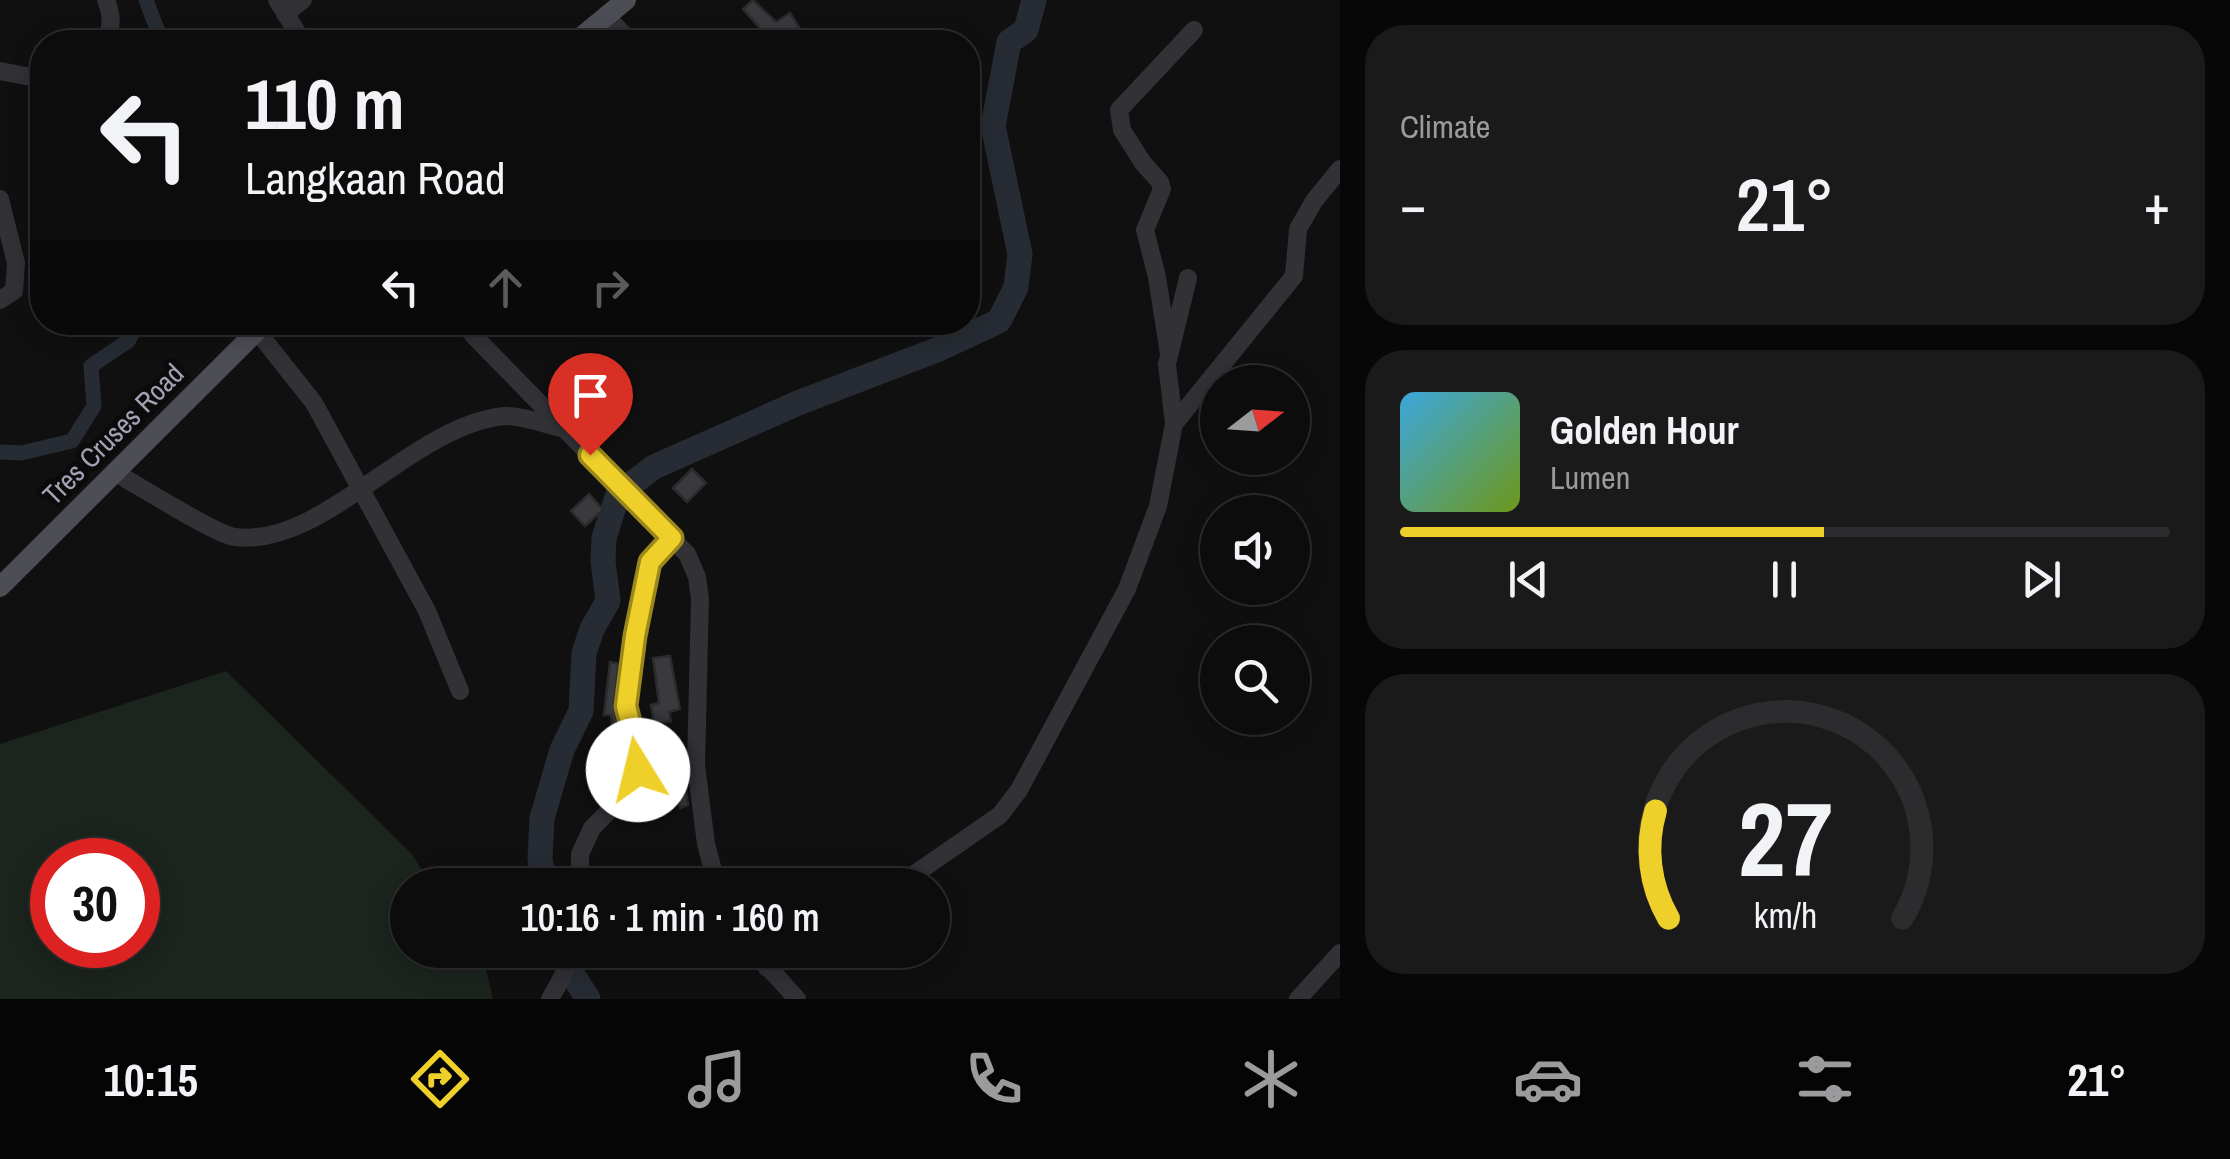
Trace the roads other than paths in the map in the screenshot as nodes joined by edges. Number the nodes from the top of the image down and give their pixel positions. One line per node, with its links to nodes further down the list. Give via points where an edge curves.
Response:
1 (106, 0): 6 (street)
2 (303, 0): 4 (street)
3 (626, 0): 5 (main road)
4 (281, 7): 7 (street)
5 (606, 16): 8 (main road); 9 (street)
6 (110, 30)
7 (295, 30)
8 (589, 30)
9 (619, 30)
10 (1194, 30): 20 (street, via 1128,99 1118,120 1162,189 1145,230)
11 (0, 71): 12 (street)
12 (30, 79)
13 (1340, 169): 21 (street, via 1298,229 1294,276)
14 (0, 199): 16 (street, via 16,262 14,291)
15 (1188, 278): 20 (street)
16 (0, 300)
17 (253, 335): 23 (main road, Tres Cruses Road)
18 (267, 335): 24 (street)
19 (473, 335): 22 (street)
20 (1168, 354): 21 (street)
21 (1174, 424): 30 (street, via 1158,506 1127,589 1027,777 1000,814)
22 (565, 430): 24 (street, via 506,416 472,425 449,432); 25 (street)
23 (114, 472): 24 (street, via 232,537 270,536 317,518); 26 (main road, Tres Cruses Road)
24 (360, 487): 27 (street, via 427,611)
25 (672, 538): 28 (street, via 650,562 635,636 626,706 638,770 592,828); 29 (street, via 687,554 698,588 696,765)
26 (0, 587)
27 (460, 691)
28 (580, 868)
29 (712, 868)
30 (923, 868)
31 (1340, 954): 36 (street)
32 (566, 968): 34 (street)
33 (767, 968): 35 (street)
34 (550, 999)
35 (797, 999)
36 (1298, 999)

